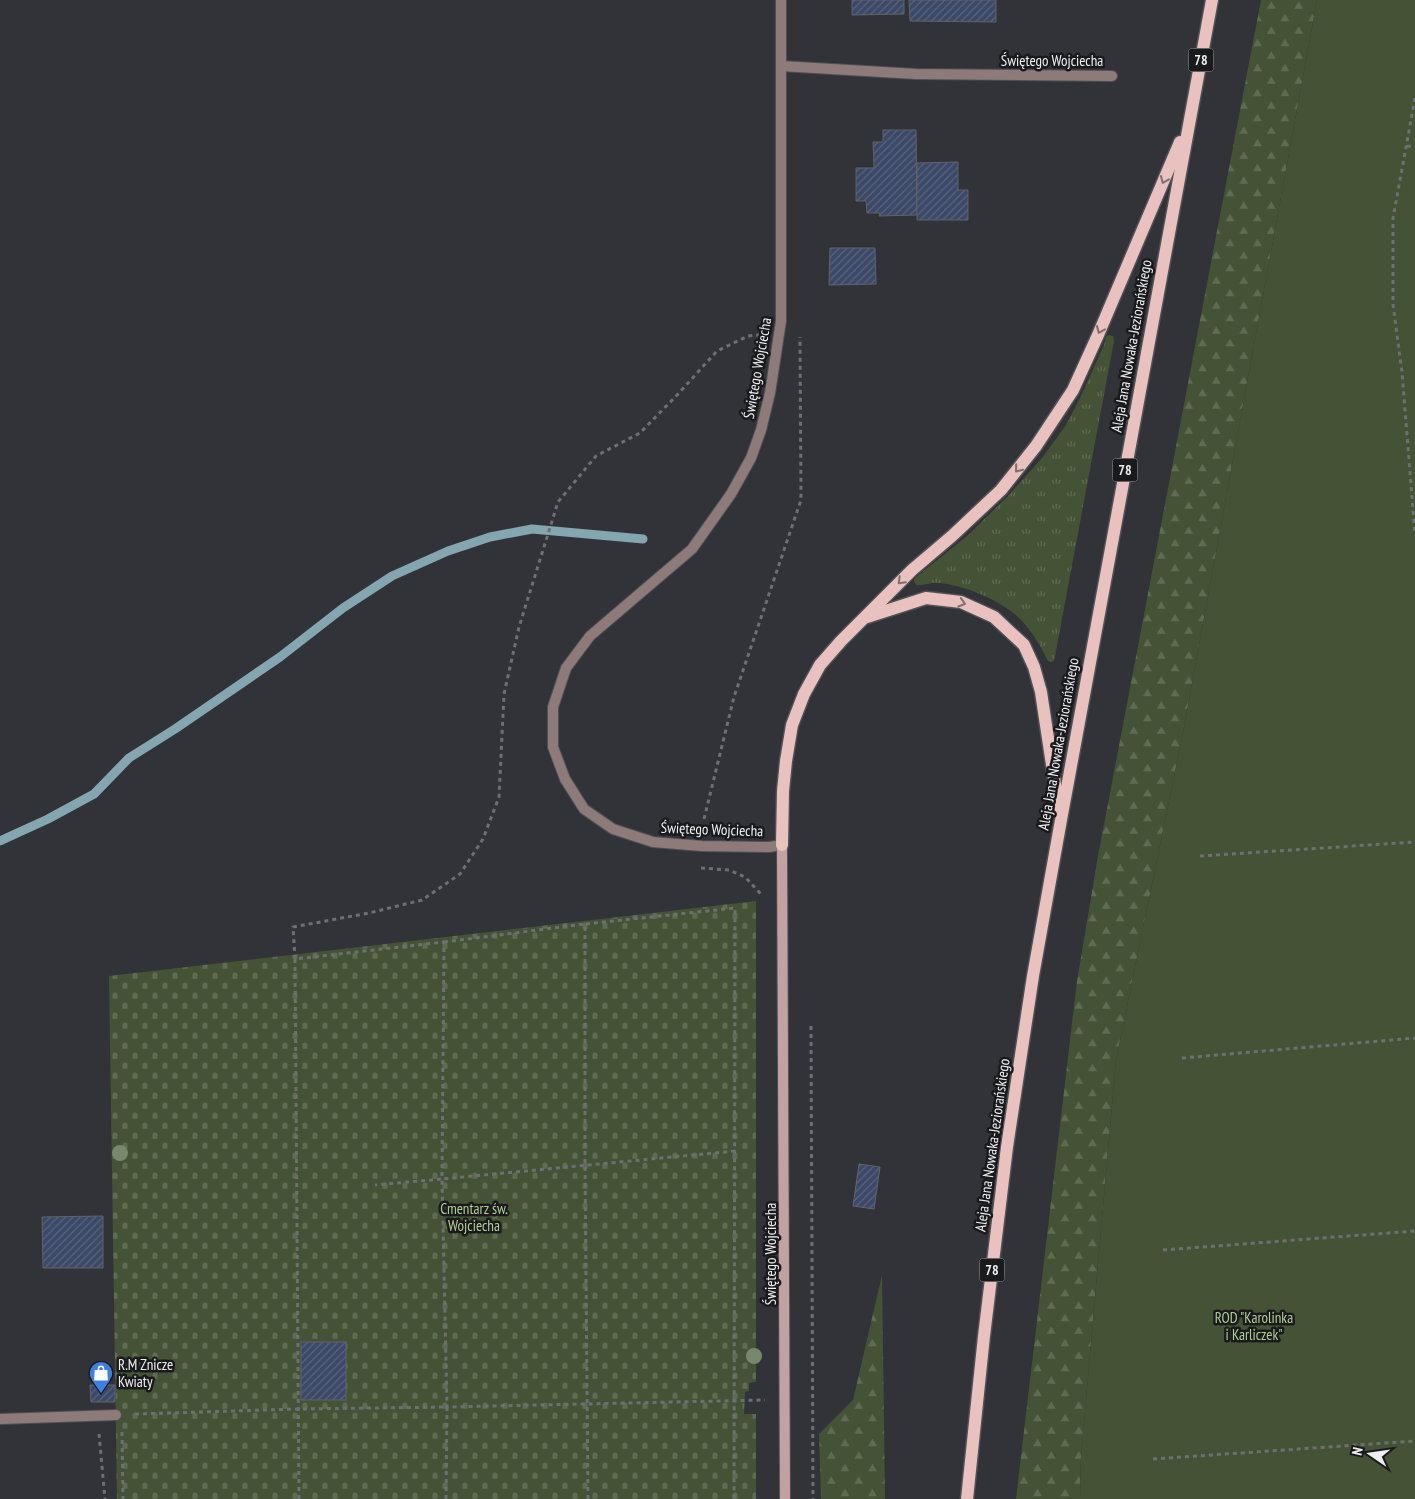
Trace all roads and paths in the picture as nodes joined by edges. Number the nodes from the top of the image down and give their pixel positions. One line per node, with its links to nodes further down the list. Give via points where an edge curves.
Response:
1 (781, 0): 3 (street, Świętego Wojciecha)
2 (1212, 0): 6 (main road, Aleja Jana Nowaka-Jeziorańskiego / 78)
3 (782, 66): 4 (street, Świętego Wojciecha, via 916,74); 10 (street, Świętego Wojciecha)
4 (1112, 76)
5 (1415, 98): 7 (path)
6 (1190, 119): 12 (main road, one-way to 12, via 1076,382 1036,446 1001,490); 14 (main road, Aleja Jana Nowaka-Jeziorańskiego / 78)
7 (1407, 146): 8 (path); 11 (path, via 1393,218 1393,305 1402,372)
8 (1415, 147)
9 (800, 331): 13 (path, via 801,500 734,697)
10 (780, 333): 16 (street, Świętego Wojciecha, via 770,393 751,458 731,494 692,549 590,636 566,668 553,707 553,746 565,779 584,809 613,830 653,842 702,846); 22 (path, via 748,336 717,351 640,433 596,456 558,502 519,627 504,694 499,797 483,839 460,874 422,900 293,927)
11 (1415, 535)
12 (864, 618): 14 (main road, one-way to 14, via 926,598 961,602 994,617 1024,645 1041,692); 16 (main road, via 820,665 792,725 786,760)
13 (704, 820)
14 (1061, 820): 49 (main road, Aleja Jana Nowaka-Jeziorańskiego / 78, via 1007,1147)
15 (1415, 842): 17 (path)
16 (782, 845): 47 (main road, Świętego Wojciecha)
17 (1200, 856)
18 (701, 868): 19 (path, via 729,870 745,877 761,894)
19 (761, 904)
20 (585, 924): 21 (path); 26 (path, via 735,908); 27 (path)
21 (444, 942): 22 (path); 28 (path)
22 (295, 956): 36 (path)
23 (811, 1026): 48 (path)
24 (1415, 1038): 25 (path)
25 (1182, 1058)
26 (735, 1151): 27 (path); 33 (path)
27 (585, 1164): 28 (path); 34 (path)
28 (442, 1179): 29 (path); 35 (path)
29 (375, 1185)
30 (1415, 1231): 31 (path)
31 (1163, 1250)
32 (765, 1391): 33 (path, via 765,1401)
33 (734, 1402): 34 (path); 46 (path)
34 (587, 1404): 35 (path); 45 (path)
35 (447, 1407): 36 (path); 44 (path)
36 (299, 1409): 37 (path); 43 (path)
37 (119, 1415): 38 (street); 41 (path, via 98,1425); 42 (path)
38 (0, 1419)
39 (1415, 1441): 40 (path)
40 (1153, 1459)
41 (106, 1499)
42 (123, 1499)
43 (299, 1499)
44 (446, 1499)
45 (588, 1499)
46 (734, 1499)
47 (785, 1499)
48 (813, 1499)
49 (967, 1499)

